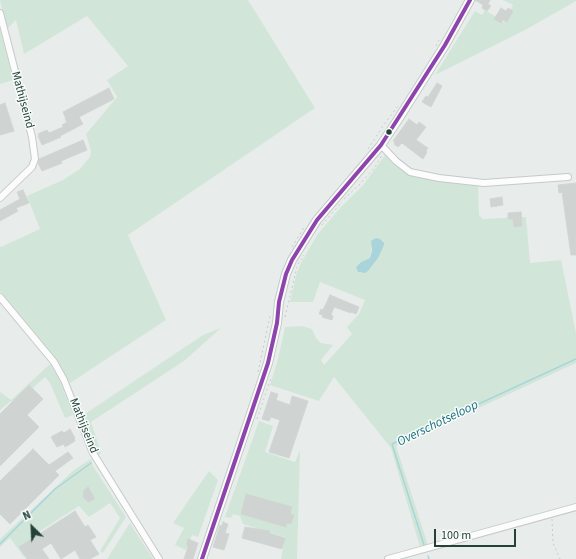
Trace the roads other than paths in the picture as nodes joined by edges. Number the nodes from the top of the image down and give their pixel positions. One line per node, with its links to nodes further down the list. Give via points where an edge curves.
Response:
1 (470, 0): 3 (main road)
2 (0, 14): 5 (street, Mathijseind, via 32,137 35,159 32,166)
3 (383, 147): 4 (street, via 410,172 439,178 484,183); 9 (main road, via 317,220 292,260 279,302 268,363)
4 (568, 177)
5 (0, 198)
6 (0, 297): 8 (street, Mathijseind, via 54,362 64,380 93,453)
7 (576, 507): 10 (street)
8 (159, 559)
9 (202, 559)
10 (388, 559)

